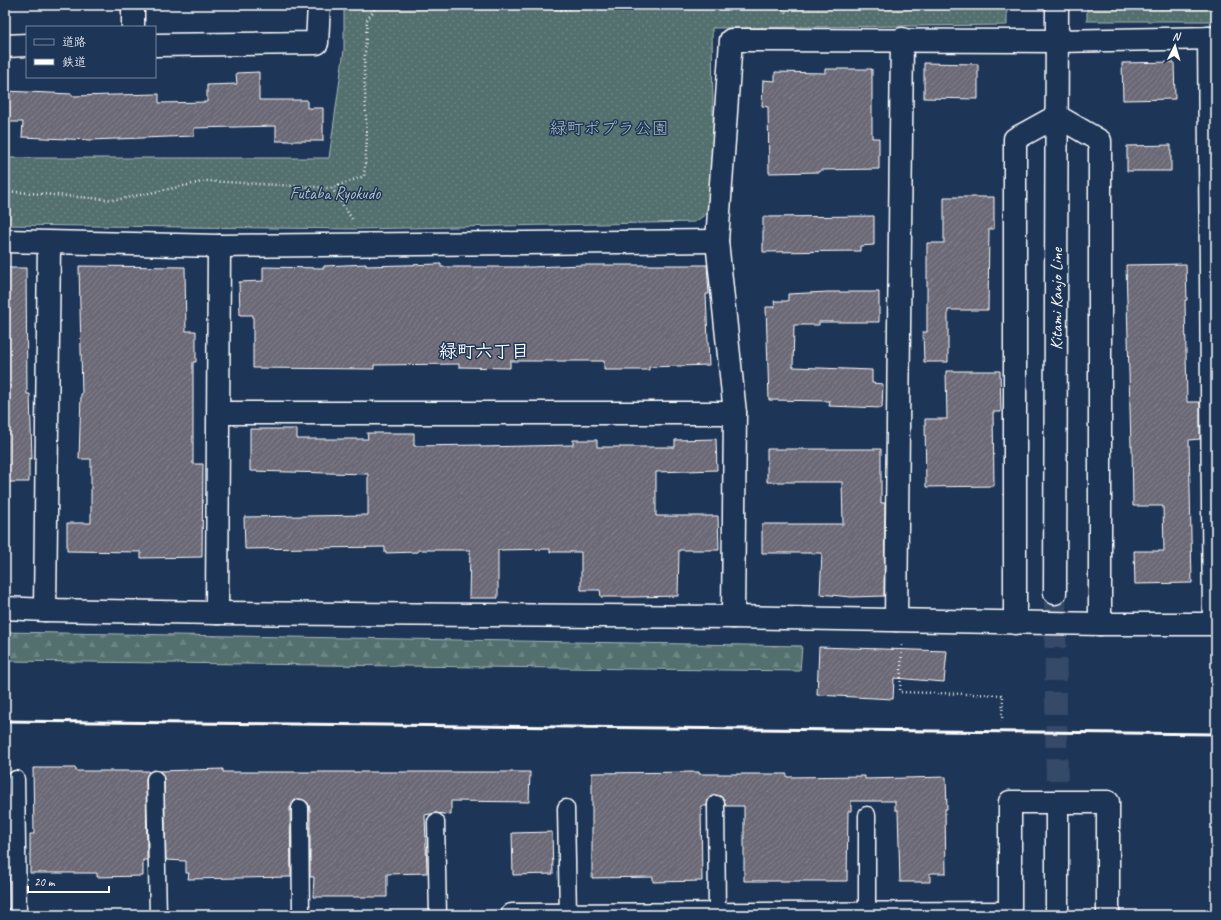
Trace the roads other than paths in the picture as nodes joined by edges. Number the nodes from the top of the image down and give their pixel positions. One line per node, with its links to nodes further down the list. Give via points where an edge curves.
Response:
1 (133, 5): 4 (street)
2 (319, 5): 9 (street, via 318,43)
3 (1057, 5): 7 (street, Kitami Kanjo Line)
4 (133, 26)
5 (1213, 38): 7 (street); 26 (street)
6 (902, 39): 7 (street); 13 (street, via 731,40); 23 (street)
7 (1057, 41): 11 (street, Kitami Kanjo Line)
8 (26, 45): 10 (street)
9 (156, 45)
10 (5, 46)
11 (1057, 116): 18 (street, Kitami Kanjo Line); 24 (street, via 1016,138); 25 (street, via 1100,141)
12 (5, 241): 14 (street)
13 (717, 241): 15 (street); 17 (street)
14 (49, 243): 15 (street); 20 (street)
15 (219, 246): 16 (street)
16 (219, 413): 17 (street); 21 (street)
17 (735, 413): 22 (street)
18 (1055, 593)
19 (5, 608): 20 (street)
20 (45, 610): 21 (street)
21 (217, 613): 22 (street)
22 (733, 617): 23 (street)
23 (900, 621): 24 (street)
24 (1015, 623): 25 (street)
25 (1100, 624): 26 (street)
26 (1215, 624)
27 (16, 779): 38 (lane)
28 (155, 779): 39 (lane)
29 (716, 804): 35 (lane)
30 (300, 808): 40 (lane)
31 (566, 808): 43 (lane)
32 (1057, 811): 44 (street)
33 (867, 815): 36 (lane)
34 (436, 822): 41 (lane)
35 (717, 914): 36 (street); 43 (street)
36 (867, 914): 37 (street)
37 (1010, 914): 45 (street, via 1010,802 1108,802)
38 (18, 915)
39 (158, 915)
40 (300, 915)
41 (438, 915)
42 (512, 915): 43 (street)
43 (568, 915)
44 (1057, 915)
45 (1108, 915)

